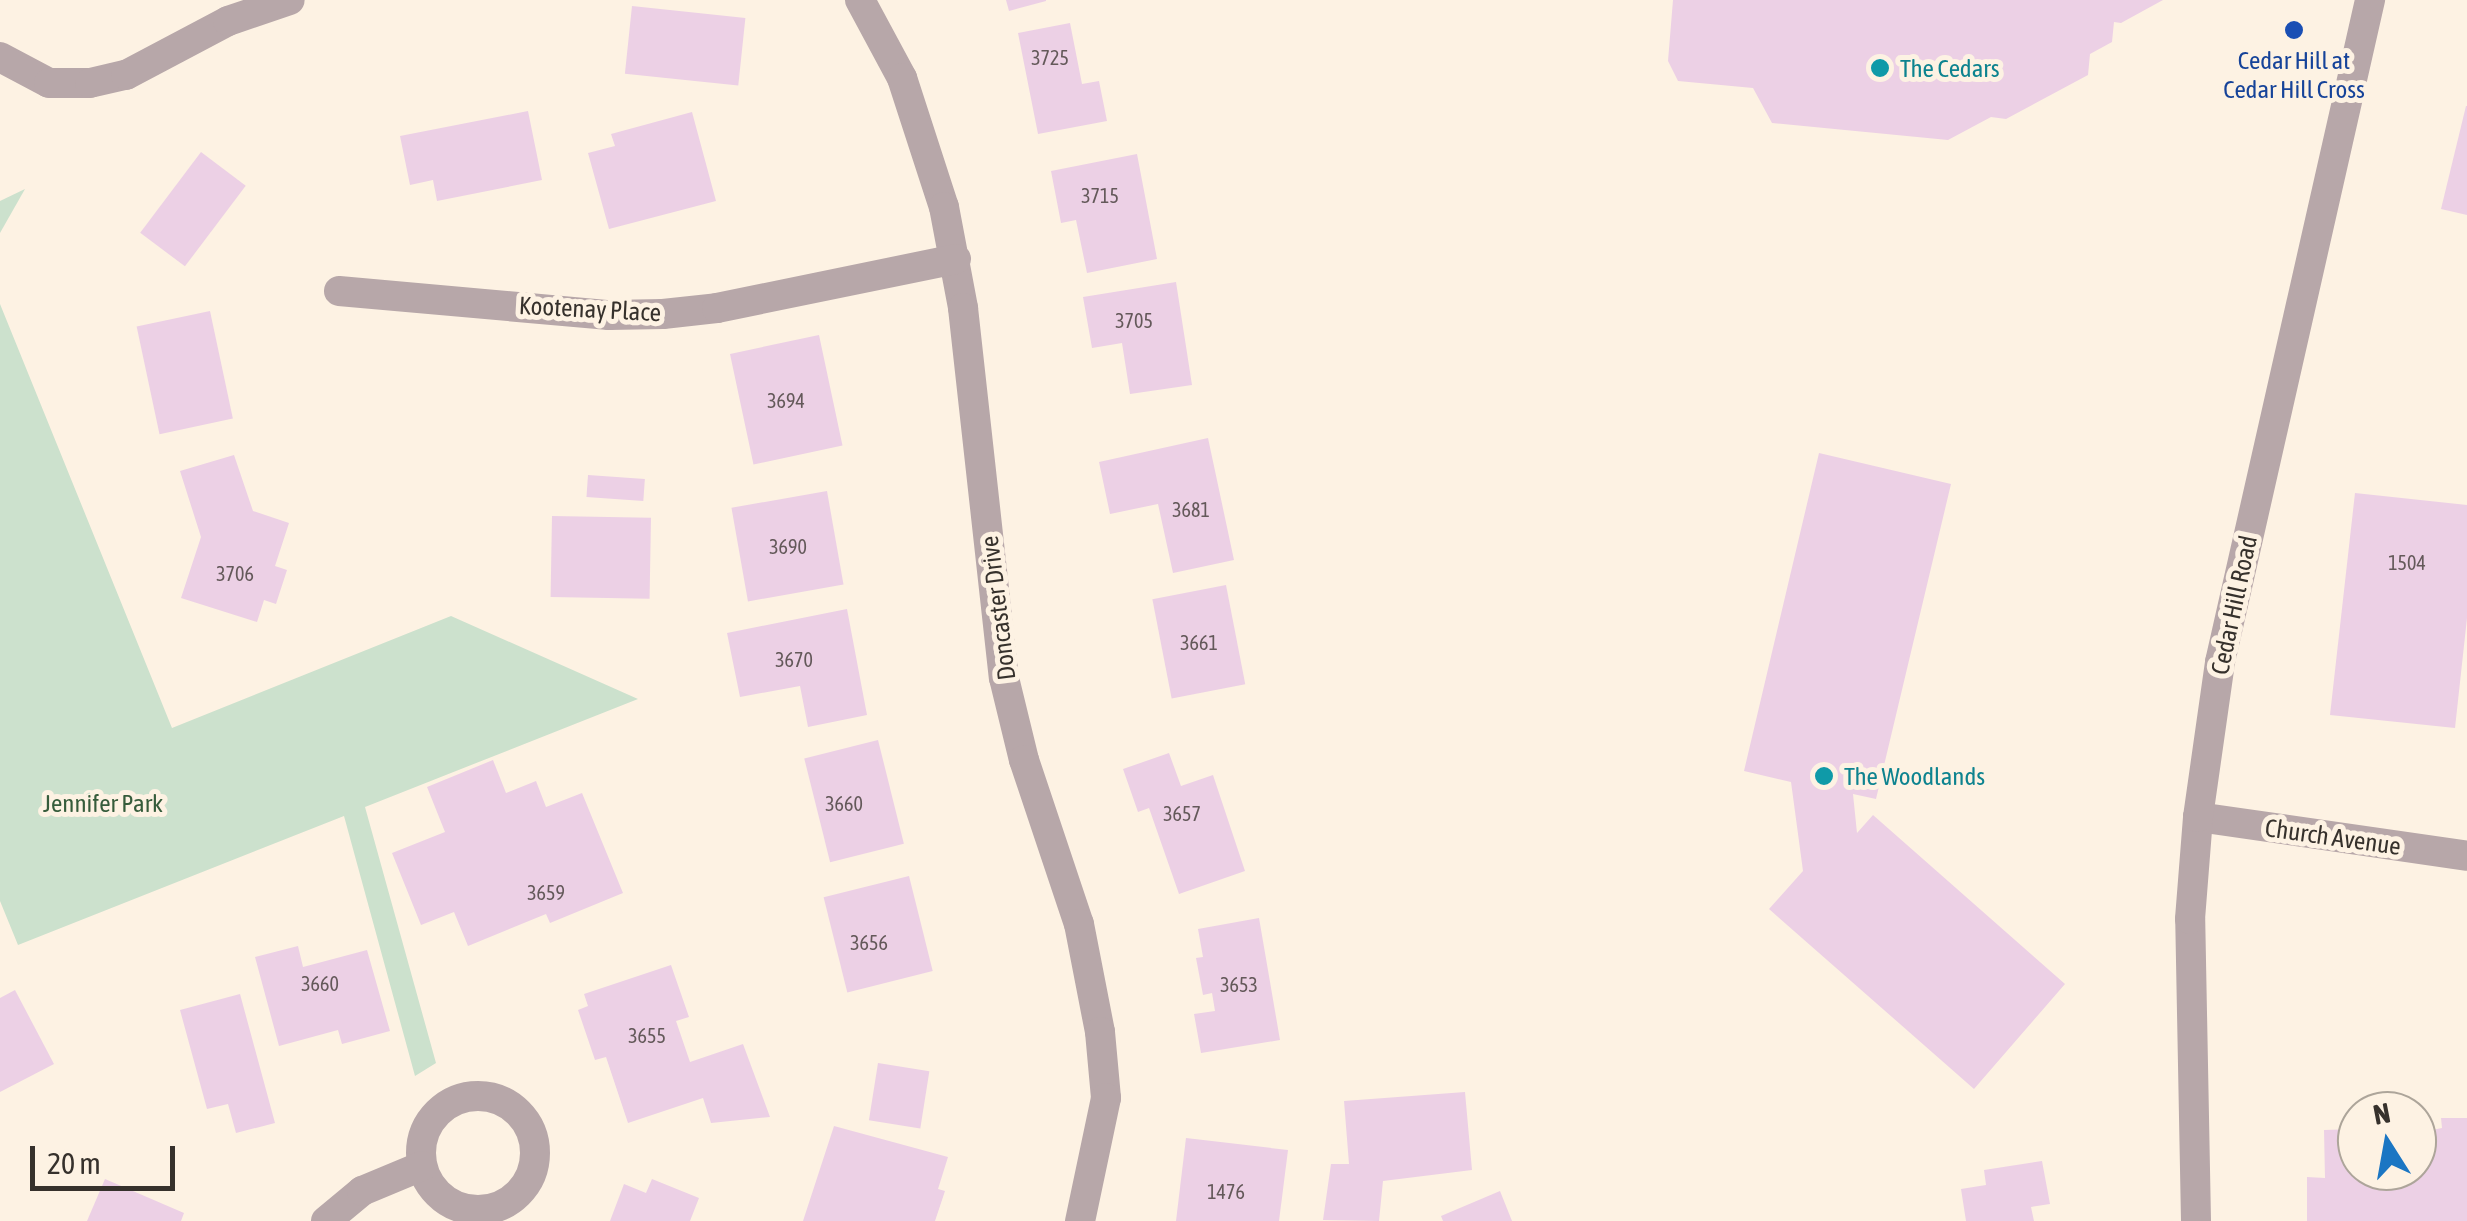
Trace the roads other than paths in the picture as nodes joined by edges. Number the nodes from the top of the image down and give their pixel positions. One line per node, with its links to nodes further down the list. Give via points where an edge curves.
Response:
1 (290, 0): 4 (street, via 228,21 126,75 90,83 49,83)
2 (860, 0): 5 (street, Doncaster Drive, via 902,78)
3 (2370, 0): 7 (street, Cedar Hill Road, via 2220,662)
4 (0, 57)
5 (956, 259): 6 (street, Kootenay Place, via 664,314); 11 (street, Doncaster Drive, via 1004,678 1024,760 1080,924 1100,1032 1106,1098)
6 (339, 291)
7 (2198, 817): 8 (street, Church Avenue); 12 (street, Cedar Hill Road, via 2190,918)
8 (2467, 856)
9 (422, 1166): 10 (street, via 362,1191)
10 (326, 1221)
11 (1080, 1221)
12 (2196, 1221)

